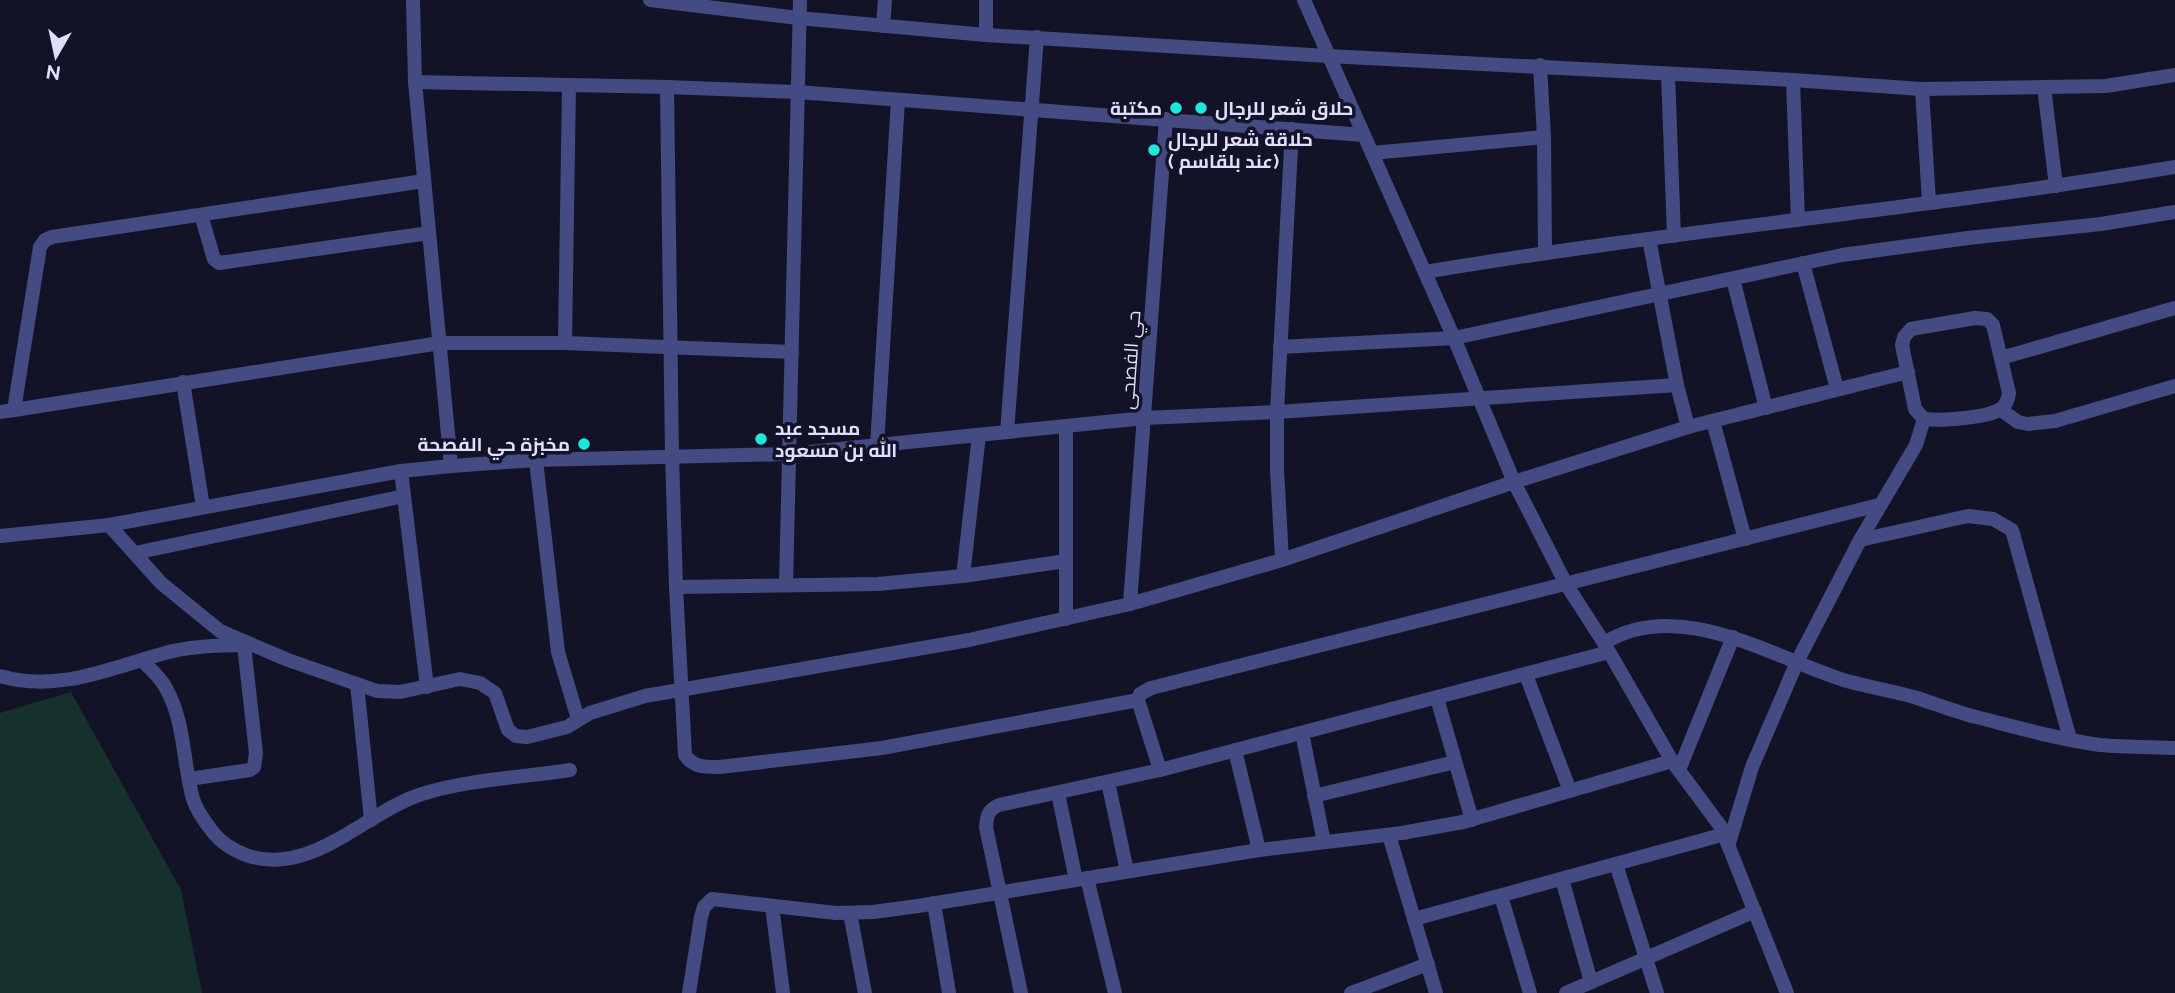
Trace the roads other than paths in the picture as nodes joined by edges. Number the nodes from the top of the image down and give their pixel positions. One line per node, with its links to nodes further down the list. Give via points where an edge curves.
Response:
1 (413, 0): 17 (street)
2 (650, 0): 7 (street)
3 (800, 0): 8 (street)
4 (885, 0): 9 (street)
5 (986, 0): 10 (street)
6 (1304, 0): 12 (street)
7 (701, 3): 8 (street)
8 (798, 18): 9 (street); 22 (street)
9 (883, 26): 10 (street)
10 (986, 34): 11 (street)
11 (1037, 37): 12 (street); 24 (street)
12 (1328, 56): 13 (street); 27 (street)
13 (1540, 65): 14 (street); 28 (street)
14 (1668, 74): 16 (street); 38 (street)
15 (2174, 78): 20 (street)
16 (1793, 80): 21 (street); 36 (street)
17 (415, 82): 18 (street); 31 (street)
18 (569, 85): 19 (street); 48 (street)
19 (667, 87): 22 (street); 49 (street)
20 (2044, 87): 21 (street); 32 (street)
21 (1922, 89): 33 (street)
22 (797, 92): 23 (street); 51 (street)
23 (898, 100): 24 (street); 70 (street)
24 (1031, 110): 25 (street); 68 (street)
25 (1166, 119): 26 (street); 63 (street, حي الفصحى)
26 (1292, 129): 27 (street); 50 (street)
27 (1364, 135): 29 (street)
28 (1544, 137): 29 (street); 40 (street)
29 (1371, 153): 42 (street)
30 (2175, 167): 32 (street)
31 (424, 181): 35 (street); 37 (street)
32 (2056, 186): 33 (street)
33 (1929, 202): 36 (street)
34 (2175, 212): 41 (street, via 1842,255)
35 (201, 215): 37 (street, via 219,263); 61 (street, via 45,240)
36 (1798, 220): 38 (street)
37 (429, 233): 47 (street)
38 (1674, 236): 39 (street)
39 (1649, 239): 40 (street); 44 (street)
40 (1545, 252): 42 (street)
41 (1803, 264): 43 (street); 57 (street)
42 (1425, 272): 46 (street)
43 (1733, 279): 44 (street); 59 (street)
44 (1660, 295): 46 (street); 55 (street)
45 (2175, 308): 52 (street)
46 (1454, 338): 50 (street); 58 (street)
47 (440, 343): 48 (street); 54 (street); 74 (street)
48 (565, 343): 49 (street)
49 (671, 346): 51 (street); 72 (street)
50 (1280, 347): 62 (street)
51 (792, 352): 71 (street)
52 (2001, 358): 53 (street, via 1993,325 1975,318 1911,329 1902,345); 60 (street, via 2009,393)
53 (1908, 372): 57 (street); 64 (street, via 1915,409)
54 (183, 382): 61 (street); 79 (street)
55 (1676, 385): 58 (street); 67 (street)
56 (2175, 386): 60 (street, via 2055,421 2018,422)
57 (1837, 389): 59 (street)
58 (1478, 398): 62 (street); 76 (street)
59 (1766, 408): 65 (street)
60 (2001, 410): 64 (street)
61 (7, 411)
62 (1277, 412): 63 (street); 85 (street)
63 (1145, 418): 66 (street); 91 (street, حي الفصحى)
64 (1924, 419): 78 (street, via 1916,445)
65 (1713, 421): 67 (street); 82 (street)
66 (1066, 426): 68 (street); 86 (street)
67 (1688, 428): 76 (street)
68 (1007, 432): 69 (street)
69 (979, 435): 70 (street); 87 (street)
70 (877, 446): 71 (street)
71 (790, 454): 72 (street); 88 (street)
72 (672, 455): 73 (street); 90 (street)
73 (536, 460): 74 (street); 105 (street, via 558,652)
74 (451, 466): 75 (street)
75 (401, 471): 77 (street); 79 (street)
76 (1514, 482): 85 (street); 89 (street)
77 (404, 496): 84 (street); 101 (street)
78 (1879, 505): 82 (street); 83 (street)
79 (203, 507): 80 (street)
80 (109, 525): 81 (street); 84 (street)
81 (0, 536)
82 (1745, 539): 89 (street)
83 (1860, 540): 97 (street); 107 (street, via 1968,516 1993,519 2012,530)
84 (135, 553): 94 (street, via 189,607)
85 (1282, 560): 91 (street)
86 (1066, 561): 87 (street); 92 (street)
87 (963, 576): 88 (street, via 878,584)
88 (786, 584): 90 (street)
89 (1566, 584): 95 (street); 104 (street, via 1151,688)
90 (676, 587): 102 (street)
91 (1130, 604): 92 (street)
92 (1066, 619): 102 (street)
93 (1733, 637): 95 (street, via 1642,626 1619,634); 97 (street); 111 (street)
94 (248, 645): 96 (street, via 215,645); 100 (street); 114 (street, via 254,767)
95 (1606, 648): 98 (street); 111 (street)
96 (143, 662): 99 (street, via 71,681); 114 (street, via 167,689 177,714)
97 (1797, 662): 107 (street, via 1847,681); 122 (street)
98 (1526, 675): 103 (street); 116 (street)
99 (0, 676)
100 (357, 684): 101 (street, via 400,692); 119 (street)
101 (427, 687): 105 (street, via 460,678 480,683 495,693 508,730 516,736 567,727)
102 (681, 692): 104 (street, via 685,755 690,762 706,767 882,748); 105 (street, via 645,696)
103 (1437, 698): 106 (street); 110 (street)
104 (1138, 699): 112 (street)
105 (578, 719)
106 (1302, 733): 109 (street); 118 (street)
107 (2070, 739): 108 (street)
108 (2175, 748)
109 (1235, 750): 112 (street); 124 (street)
110 (1455, 762): 118 (street); 120 (street)
111 (1676, 765): 116 (street); 122 (street)
112 (1160, 770): 115 (street)
113 (570, 771): 119 (street, via 421,794)
114 (189, 779): 119 (street, via 193,802 213,833 234,851 261,860 320,848)
115 (1108, 782): 117 (street); 126 (street)
116 (1570, 791): 120 (street)
117 (1058, 793): 127 (street); 129 (street, via 999,805 986,816)
118 (1314, 796): 123 (street)
119 (371, 820)
120 (1472, 820): 121 (street)
121 (1389, 835): 123 (street); 135 (street)
122 (1727, 838): 125 (street); 133 (street)
123 (1324, 842): 124 (street)
124 (1259, 850): 126 (street)
125 (1616, 864): 128 (street); 136 (street)
126 (1127, 871): 127 (street)
127 (1081, 879): 129 (street); 144 (street)
128 (1562, 879): 130 (street); 138 (street)
129 (1000, 892): 131 (street); 143 (street)
130 (1501, 895): 135 (street); 147 (street)
131 (934, 904): 134 (street); 142 (street)
132 (772, 906): 134 (street); 139 (street, via 707,901); 140 (street)
133 (1755, 911): 136 (street); 150 (street)
134 (850, 913): 141 (street)
135 (1414, 919): 137 (street)
136 (1646, 958): 138 (street); 149 (street)
137 (1428, 964): 145 (street); 146 (street)
138 (1591, 982): 148 (street)
139 (689, 993)
140 (783, 993)
141 (865, 993)
142 (949, 993)
143 (1021, 993)
144 (1115, 993)
145 (1351, 993)
146 (1437, 993)
147 (1530, 993)
148 (1566, 993)
149 (1657, 993)
150 (1787, 993)

